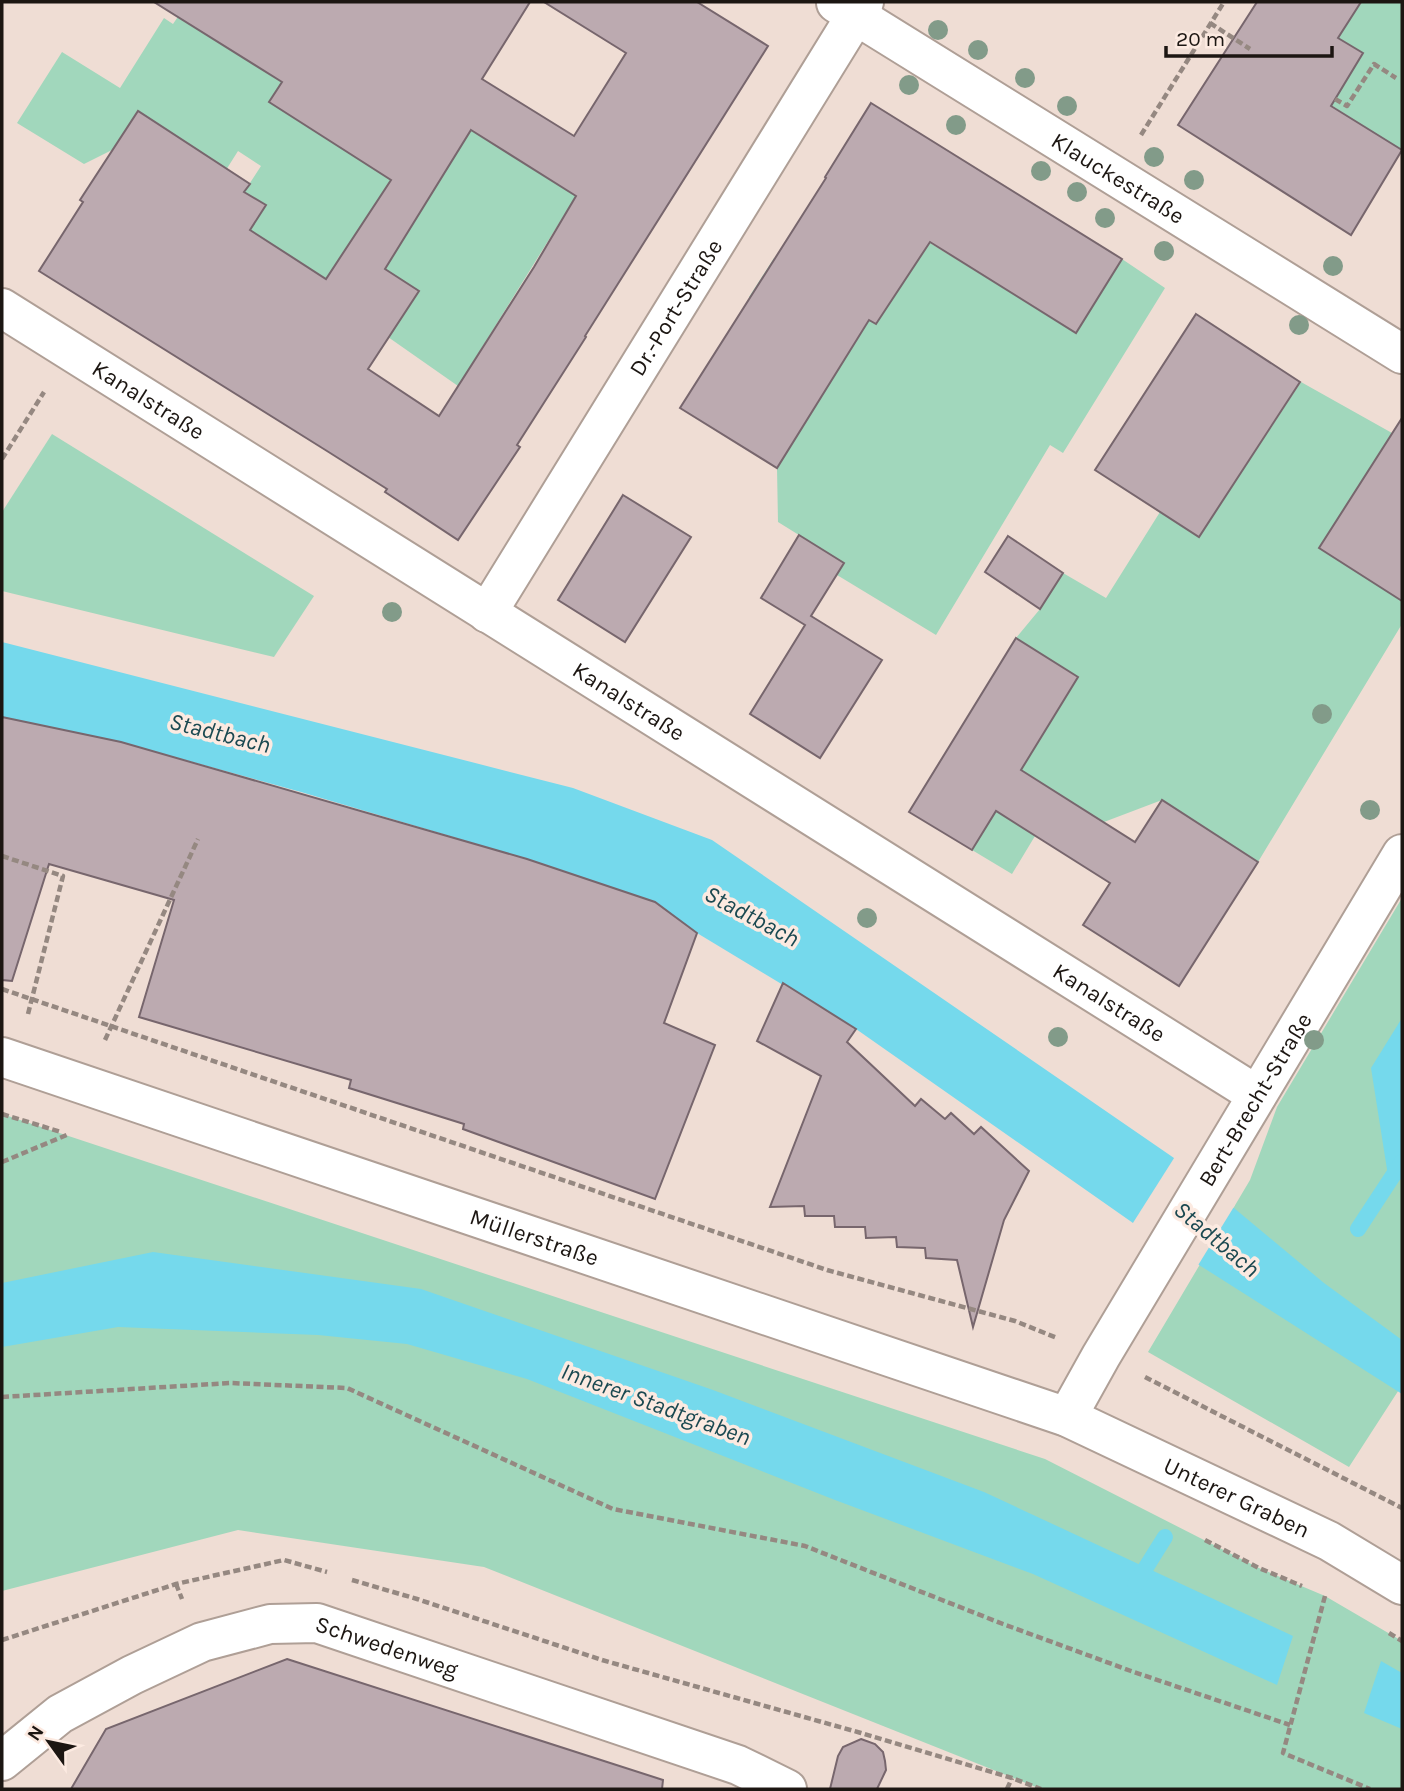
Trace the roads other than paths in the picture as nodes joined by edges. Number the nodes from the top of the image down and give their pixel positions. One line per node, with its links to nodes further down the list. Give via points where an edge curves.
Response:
1 (851, 6): 3 (street, Klauckestraße); 4 (street, Dr.-Port-Straße)
2 (2, 308): 4 (street, Kanalstraße)
3 (1402, 354)
4 (487, 613): 7 (street, Kanalstraße)
5 (1402, 854): 7 (street, Bert-Brecht-Straße)
6 (7, 1059): 8 (street, Müllerstraße)
7 (1257, 1095): 8 (street, Bert-Brecht-Straße)
8 (1067, 1417): 9 (street, Unterer Graben, via 1329,1541)
9 (1402, 1585)
10 (2, 1761): 11 (street, Schwedenweg, via 60,1714 202,1642 271,1624 317,1623 738,1765)
11 (787, 1789)

